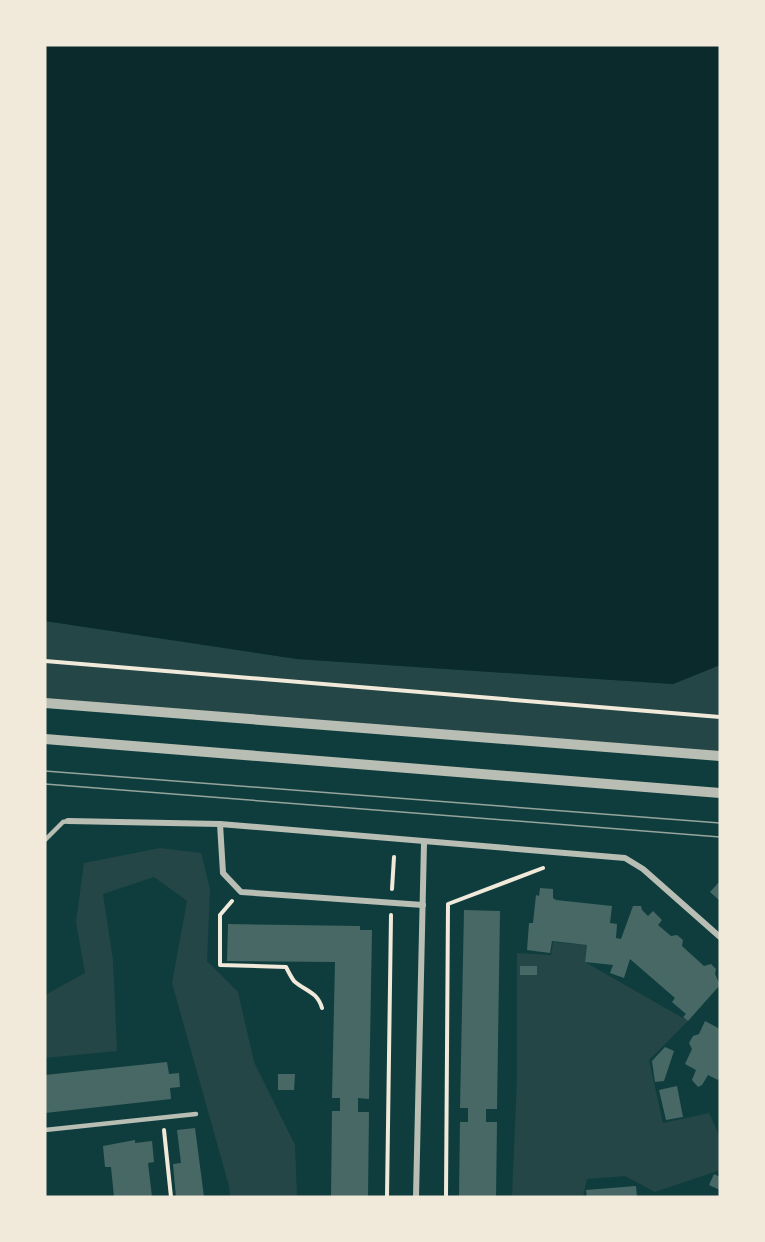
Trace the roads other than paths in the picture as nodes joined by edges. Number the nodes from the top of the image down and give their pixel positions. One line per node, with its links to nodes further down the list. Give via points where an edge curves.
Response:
1 (45, 703): 3 (street)
2 (45, 739): 4 (street)
3 (720, 756)
4 (720, 793)
5 (68, 821): 6 (street); 7 (lane)
6 (220, 824): 8 (street); 9 (street, via 223,873 241,892)
7 (45, 840)
8 (424, 843): 9 (street); 10 (street, via 625,858 643,869)
9 (423, 904): 13 (street)
10 (720, 937)
11 (196, 1114): 12 (lane)
12 (45, 1130)
13 (416, 1197)

